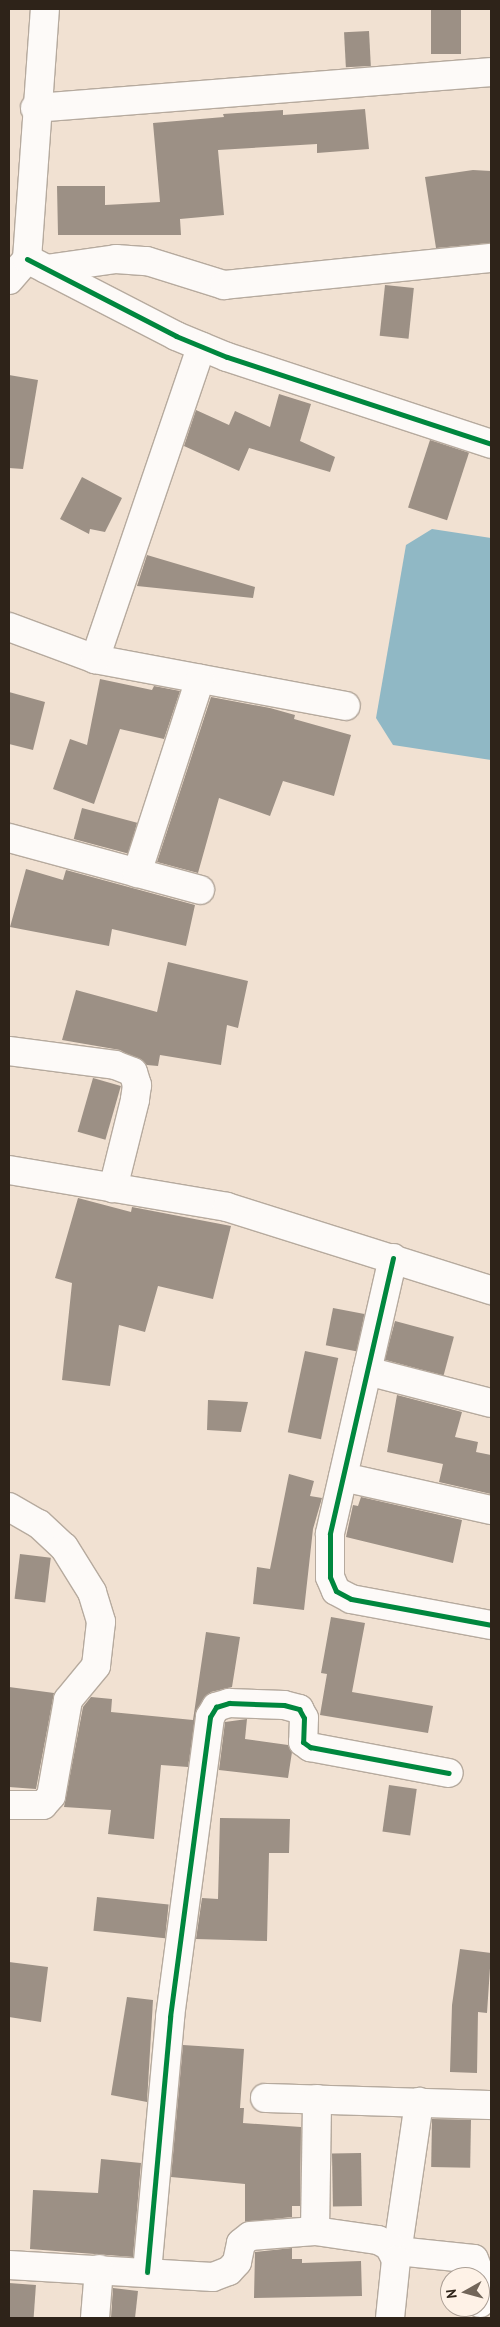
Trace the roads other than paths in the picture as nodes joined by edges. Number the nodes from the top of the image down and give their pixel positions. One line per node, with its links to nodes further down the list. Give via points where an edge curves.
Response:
1 (45, 9): 3 (street)
2 (491, 72): 3 (street)
3 (35, 108): 5 (street)
4 (491, 258): 5 (street, via 224,285 147,261 116,259)
5 (36, 264): 6 (street); 7 (street)
6 (9, 280)
7 (202, 347): 8 (street); 10 (street)
8 (491, 444)
9 (9, 627): 10 (street)
10 (95, 659): 11 (street)
11 (200, 679): 12 (street); 14 (street)
12 (346, 706)
13 (9, 838): 14 (street)
14 (137, 873): 15 (street)
15 (200, 890)
16 (9, 1051): 18 (street, via 115,1065 133,1072 137,1085 135,1100)
17 (9, 1170): 18 (street)
18 (113, 1188): 19 (street, via 227,1207)
19 (393, 1258): 20 (street); 21 (street)
20 (491, 1290)
21 (367, 1371): 22 (street); 23 (street)
22 (491, 1403)
23 (343, 1477): 25 (street); 26 (street, via 328,1558 330,1577 336,1591 351,1599)
24 (9, 1507): 28 (street, via 39,1524 64,1547 92,1592 101,1622 96,1666 68,1700 52,1796 43,1805)
25 (491, 1510)
26 (491, 1625)
27 (450, 1773): 38 (street, via 310,1747 303,1742 304,1718 298,1709 284,1705 229,1703 216,1707 210,1717 170,2017)
28 (9, 1805)
29 (265, 2098): 30 (street)
30 (317, 2099): 31 (street); 33 (street)
31 (419, 2102): 32 (street); 34 (street)
32 (491, 2105)
33 (315, 2231): 34 (street, via 378,2240 389,2246); 38 (street, via 250,2236 241,2243 230,2271 213,2277)
34 (396, 2256): 36 (street, via 474,2259); 40 (street)
35 (9, 2265): 37 (street)
36 (477, 2267)
37 (99, 2269): 38 (street); 39 (street)
38 (148, 2272)
39 (95, 2318)
40 (390, 2318)

